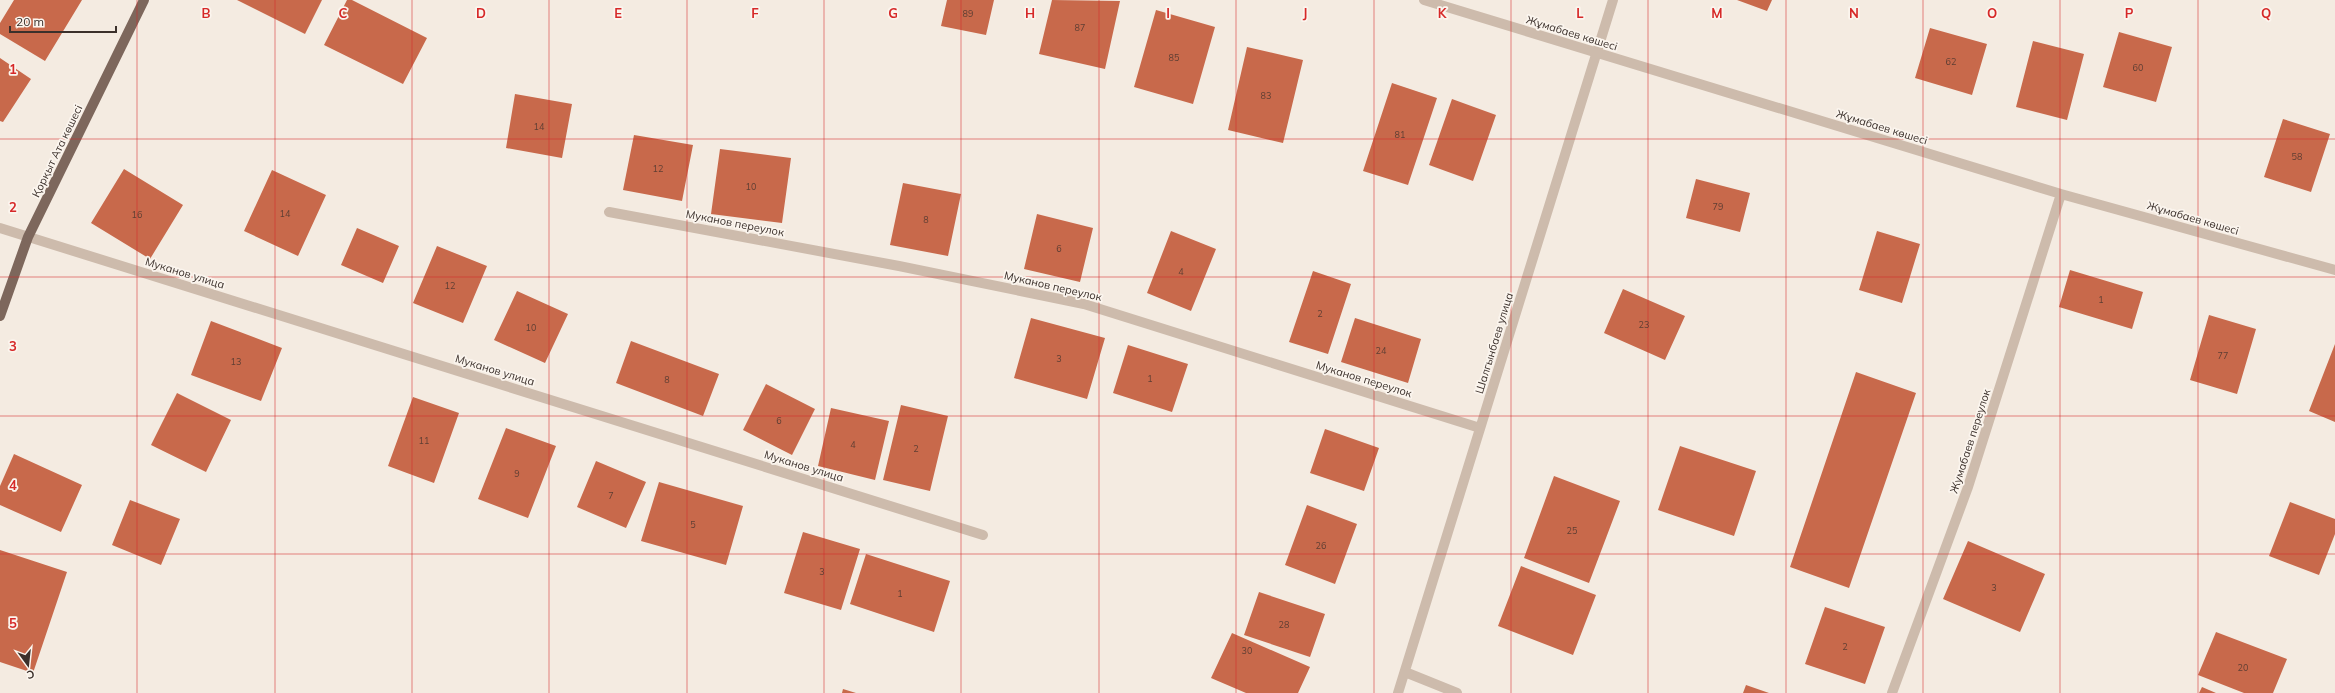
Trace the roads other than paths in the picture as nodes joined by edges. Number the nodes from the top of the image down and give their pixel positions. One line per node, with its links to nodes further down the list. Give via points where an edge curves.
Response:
1 (144, 0): 8 (main road, Қорқыт Ата көшесі)
2 (1424, 0): 4 (street, Жұмабаев көшесі)
3 (1613, 0): 4 (street, Шалгынбаев улица)
4 (1596, 53): 5 (street, Жұмабаев көшесі); 11 (street, Шалгынбаев улица)
5 (2061, 194): 9 (street, Жұмабаев көшесі); 16 (street, Жумабаев переулок, via 1968,487)
6 (609, 212): 11 (street, Муканов переулок, via 899,266 1084,304)
7 (0, 228): 8 (street, Муканов улица)
8 (28, 237): 10 (main road, Қорқыт Ата көшесі); 12 (street, Муканов улица)
9 (2335, 270)
10 (0, 316)
11 (1480, 428): 13 (street, Шалгынбаев улица)
12 (983, 535)
13 (1404, 672): 14 (street, Шалгынбаев улица); 15 (street)
14 (1398, 693)
15 (1457, 693)
16 (1892, 693)

